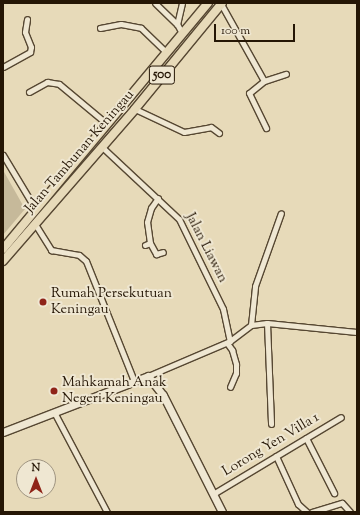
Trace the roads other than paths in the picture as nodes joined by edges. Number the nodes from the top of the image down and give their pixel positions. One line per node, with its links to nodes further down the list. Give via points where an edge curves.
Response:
1 (155, 3): 6 (street)
2 (182, 3): 6 (street)
3 (208, 3): 8 (main road, Jalan Tambunan Keningau / 500)
4 (221, 4): 12 (street); 14 (main road, Jalan Tambunan Keningau / 500)
5 (27, 19): 10 (street, via 25,32 31,47 30,52)
6 (177, 24): 8 (street)
7 (100, 28): 9 (street, via 121,24 141,28)
8 (182, 33): 9 (main road, Jalan Tambunan Keningau / 500)
9 (166, 52): 15 (main road, Jalan Tambunan Keningau / 500)
10 (3, 67)
11 (286, 74): 12 (street)
12 (264, 81): 16 (street, via 249,93)
13 (29, 92): 15 (street, via 47,82 59,84)
14 (135, 109): 17 (street, via 184,132 211,127); 18 (main road, Jalan Tambunan Keningau / 500)
15 (107, 124): 21 (main road, Jalan Tambunan Keningau / 500)
16 (266, 128)
17 (219, 133)
18 (102, 147): 20 (street, Jalan Liawan); 23 (main road, Jalan Tambunan Keningau / 500)
19 (3, 155): 21 (street)
20 (158, 198): 25 (street, via 151,208 147,222 147,244 156,254); 30 (street, Jalan Liawan, via 179,219 188,234 223,309)
21 (36, 210): 24 (main road, Jalan Tambunan Keningau / 500)
22 (281, 213): 28 (street, via 255,286)
23 (35, 224): 26 (main road, Jalan Tambunan Keningau / 500); 32 (street, via 51,250 79,255 86,261)
24 (3, 249)
25 (163, 252)
26 (3, 261)
27 (266, 323): 28 (street); 29 (street); 36 (street)
28 (251, 325): 30 (street)
29 (357, 332)
30 (228, 342): 31 (street); 33 (street, Jalan Liawan, via 236,364 236,373)
31 (148, 376): 32 (street); 41 (street, via 163,395)
32 (134, 381): 34 (street)
33 (230, 387)
34 (54, 412): 37 (street); 42 (street)
35 (342, 417): 38 (street, Lorong Yen Villa 1)
36 (271, 424)
37 (3, 432)
38 (306, 438): 39 (street, Lorong Yen Villa 1); 40 (street)
39 (276, 456): 41 (street, Lorong Yen Villa 1); 44 (street, via 298,504)
40 (334, 493)
41 (213, 494): 43 (street)
42 (107, 512)
43 (222, 512)
44 (307, 512)
45 (312, 512): 46 (street, via 342,503)
46 (350, 512)

